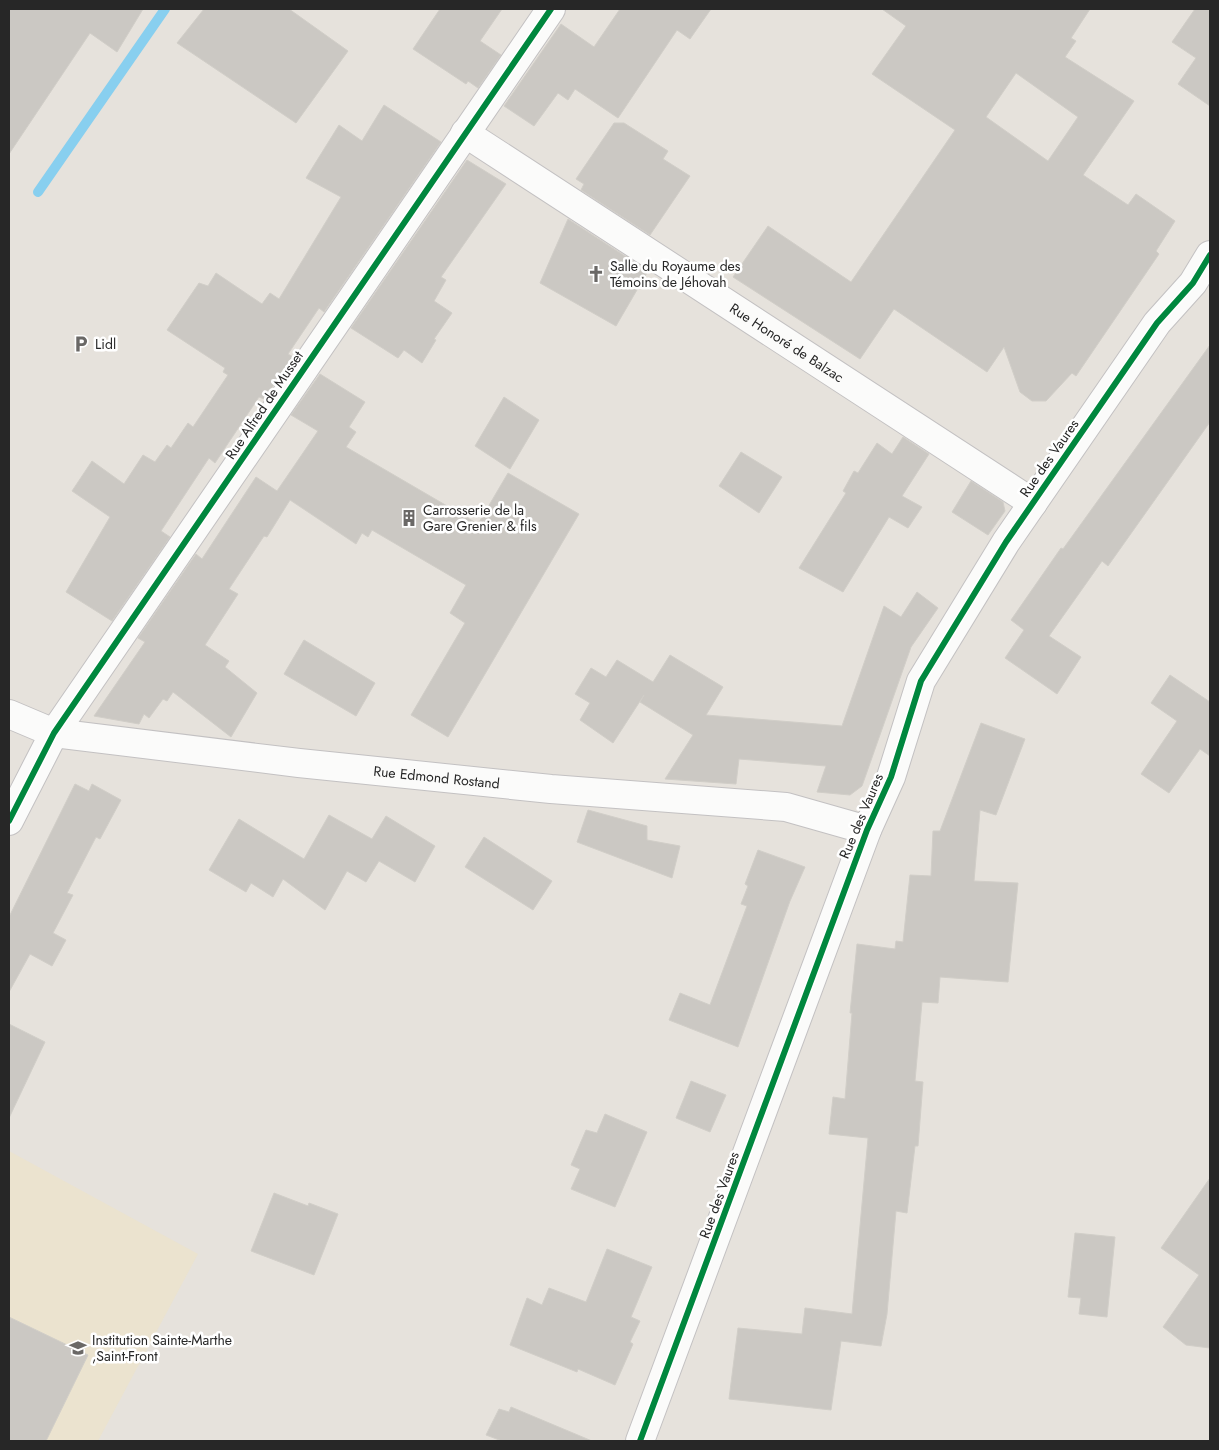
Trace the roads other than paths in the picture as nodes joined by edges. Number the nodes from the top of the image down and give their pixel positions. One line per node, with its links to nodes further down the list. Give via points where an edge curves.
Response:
1 (550, 9): 2 (street, Rue Alfred de Musset)
2 (465, 134): 5 (street, Rue Honoré de Balzac); 7 (street, Rue Alfred de Musset)
3 (1210, 256): 4 (street, Rue des Vaures)
4 (1202, 288): 5 (street, Rue des Vaures, via 1158,323)
5 (1033, 504): 9 (street, Rue des Vaures, via 921,680 891,777)
6 (9, 714): 7 (street, Rue Edmond Rostand)
7 (54, 732): 8 (street, Rue Alfred de Musset); 9 (street, Rue Edmond Rostand, via 299,764 551,789 786,807)
8 (9, 821)
9 (867, 830): 10 (street, Rue des Vaures)
10 (640, 1441)

